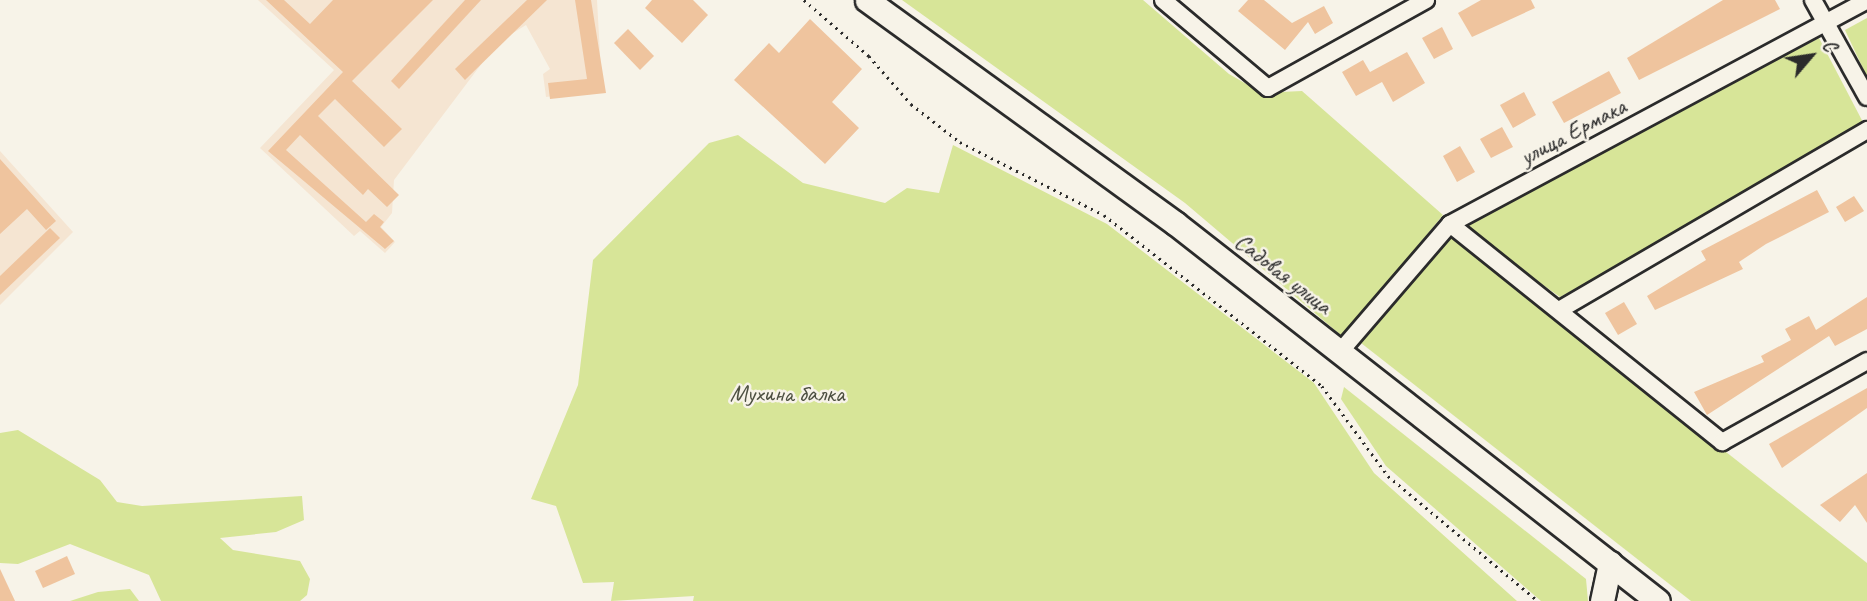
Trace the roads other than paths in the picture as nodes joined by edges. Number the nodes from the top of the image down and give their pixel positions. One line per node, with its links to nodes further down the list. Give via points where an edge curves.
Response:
1 (867, 0): 11 (main road, Садовая улица, via 1175,223)
2 (1163, 0): 3 (street, via 1268,88)
3 (1426, 0)
4 (1813, 0): 6 (street)
5 (1867, 0): 6 (street, улица Ермака)
6 (1825, 23): 7 (street); 9 (street, улица Ермака)
7 (1867, 97)
8 (1867, 130): 10 (street)
9 (1450, 224): 10 (street); 11 (street, улица Ермака)
10 (1561, 309): 12 (street, via 1722,442)
11 (1339, 353): 13 (main road, Садовая улица)
12 (1867, 361)
13 (1610, 563): 14 (main road, Садовая улица); 15 (main road)
14 (1652, 600)
15 (1602, 601)

